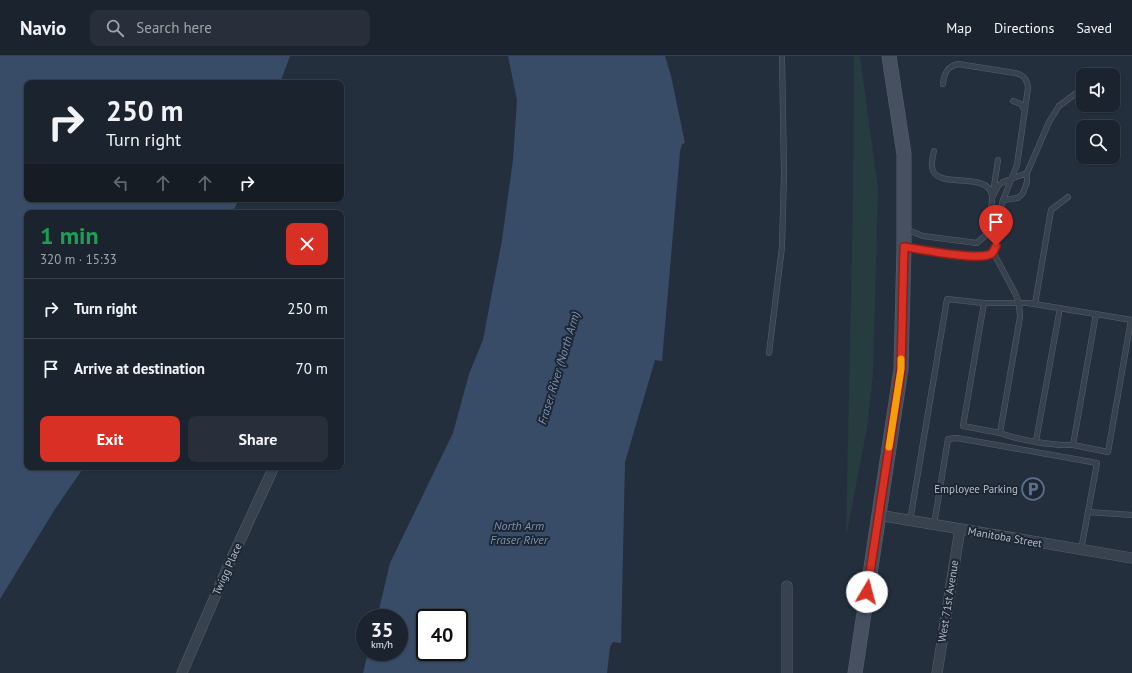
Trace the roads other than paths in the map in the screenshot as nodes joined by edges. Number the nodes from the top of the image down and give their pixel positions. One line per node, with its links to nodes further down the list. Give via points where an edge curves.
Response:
1 (782, 56): 27 (lane, via 782,247)
2 (889, 56): 18 (street, via 903,142)
3 (943, 84): 6 (lane, via 948,68 958,64 1021,74 1028,88)
4 (1076, 93): 9 (lane, via 1059,106 1049,122)
5 (1013, 101): 6 (lane, via 1021,104)
6 (1024, 110): 10 (lane, via 1017,165)
7 (934, 151): 11 (lane, via 932,167 940,177 982,183 989,187)
8 (998, 160): 11 (lane)
9 (1027, 173): 10 (lane); 13 (lane, via 1026,182 1018,198)
10 (1011, 179): 11 (lane, via 998,186); 13 (lane)
11 (993, 196): 14 (lane)
12 (1068, 198): 23 (lane, via 1051,210)
13 (1003, 200): 15 (lane)
14 (991, 210)
15 (1000, 212)
16 (990, 219): 18 (lane, via 986,235 977,243 923,236)
17 (999, 220): 20 (lane)
18 (904, 228): 19 (street)
19 (904, 247): 20 (lane, via 976,256); 33 (street, via 901,369)
20 (993, 252): 22 (lane)
21 (984, 303): 22 (lane); 28 (lane, via 963,426); 35 (lane, via 947,299)
22 (1019, 303): 23 (lane); 28 (lane, via 1020,316)
23 (1035, 304): 24 (lane)
24 (1060, 308): 25 (lane); 29 (lane)
25 (1096, 314): 26 (lane); 30 (lane)
26 (1132, 320): 30 (lane, via 1108,452)
27 (769, 353)
28 (1000, 433): 29 (lane)
29 (1036, 441): 30 (lane, via 1063,446)
30 (1073, 445)
31 (273, 470): 41 (street, Twigg Place)
32 (1088, 512): 34 (lane); 36 (lane, via 1097,463 957,438 948,439); 38 (lane)
33 (878, 515): 35 (street, Manitoba Street); 43 (street)
34 (1132, 515)
35 (910, 521): 36 (street, Manitoba Street)
36 (934, 525): 37 (street, Manitoba Street)
37 (960, 529): 38 (street, Manitoba Street); 44 (street, West 71st Avenue)
38 (1081, 550): 39 (street, Manitoba Street)
39 (1132, 558)
40 (787, 586): 42 (street)
41 (182, 673)
42 (787, 673)
43 (855, 673)
44 (937, 673)

